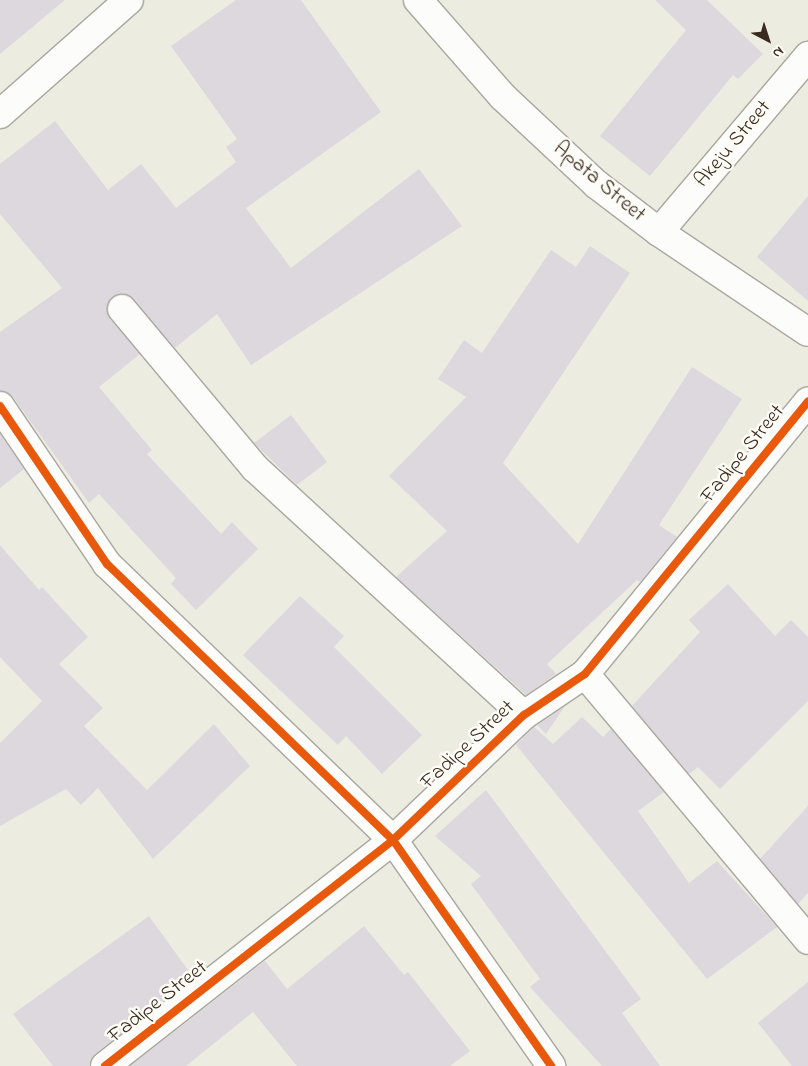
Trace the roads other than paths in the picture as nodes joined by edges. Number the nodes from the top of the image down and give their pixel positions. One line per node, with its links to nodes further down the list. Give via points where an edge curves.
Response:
1 (129, 0): 4 (street)
2 (418, 0): 5 (street, Apata Street, via 502,96 596,184)
3 (808, 56): 5 (street, Akeju Street)
4 (0, 114)
5 (659, 232): 7 (street, Apata Street)
6 (122, 309): 11 (street, via 255,468)
7 (808, 332)
8 (808, 402): 10 (street, Fadipe Street)
9 (0, 406): 12 (street, via 107,564)
10 (585, 674): 11 (street, Fadipe Street); 13 (street)
11 (524, 715): 12 (street, Fadipe Street)
12 (393, 840): 14 (street, Fadipe Street); 15 (street)
13 (808, 940)
14 (105, 1066)
15 (551, 1066)

